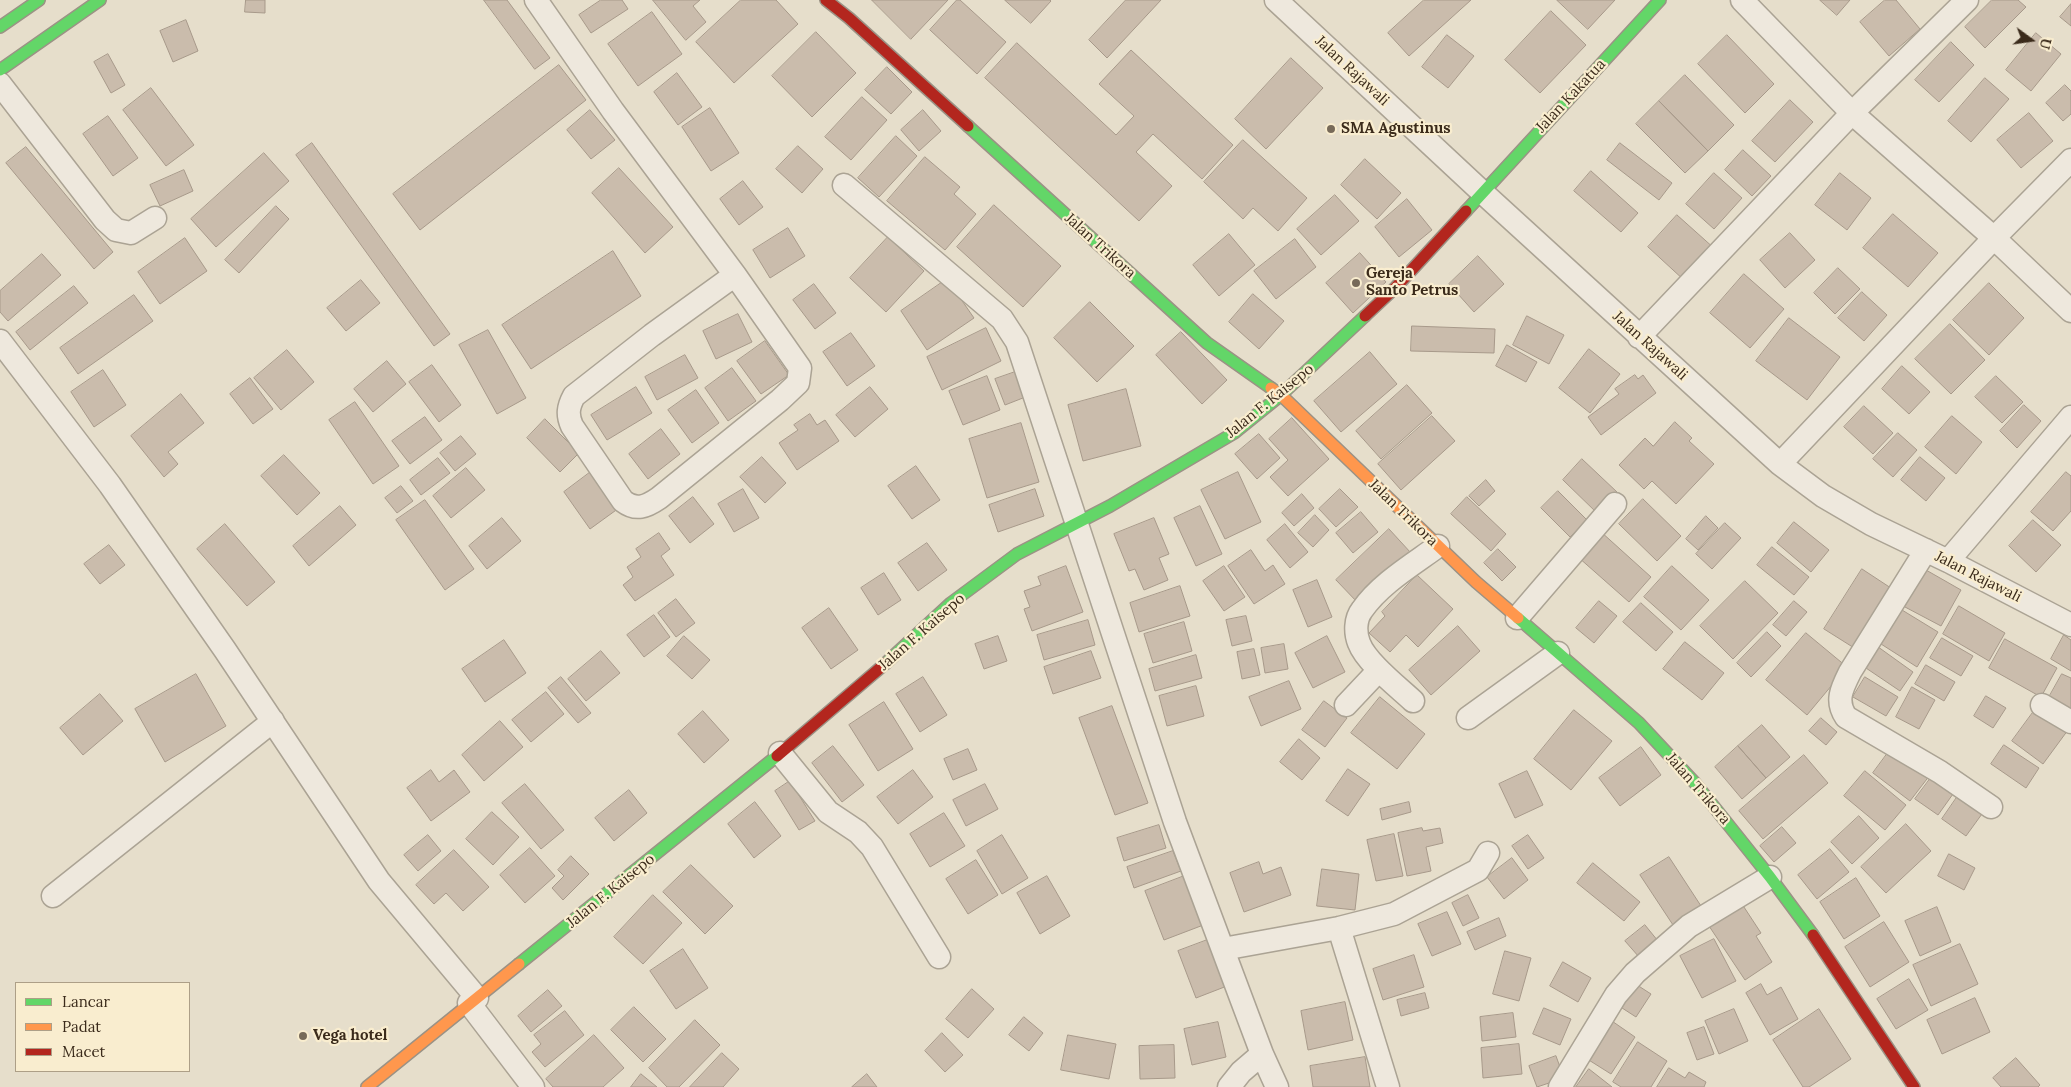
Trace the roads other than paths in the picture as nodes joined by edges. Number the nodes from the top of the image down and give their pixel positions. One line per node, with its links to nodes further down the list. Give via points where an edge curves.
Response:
1 (39, 0): 9 (main road)
2 (100, 0): 10 (main road)
3 (536, 0): 18 (street)
4 (826, 0): 22 (main road, Jalan Trikora, via 1206,343)
5 (1276, 0): 15 (street, Jalan Rajawali)
6 (1660, 0): 15 (main road, Jalan Kakatua)
7 (1742, 0): 12 (street)
8 (1967, 0): 12 (street)
9 (0, 27)
10 (0, 70)
11 (0, 84): 16 (street, via 104,220 116,230 131,233)
12 (1852, 113): 17 (street); 20 (street)
13 (2071, 160): 17 (street)
14 (844, 185): 26 (street, via 1002,319 1017,342)
15 (1482, 192): 20 (street, Jalan Rajawali); 22 (main road, Jalan F. Kaisepo, via 1396,287)
16 (155, 218)
17 (1994, 238): 19 (street); 24 (street)
18 (735, 276): 18 (street, via 800,368 798,383 660,498 645,507 632,507 623,501 572,426 568,416 569,404 574,396 652,334)
19 (2071, 311)
20 (1639, 336): 24 (street, Jalan Rajawali)
21 (0, 341): 38 (street, via 110,485)
22 (1282, 395): 26 (main road, Jalan F. Kaisepo, via 1234,433 1110,506); 27 (main road, Jalan Trikora)
23 (2071, 417): 29 (street)
24 (1780, 464): 28 (street, Jalan Rajawali, via 1823,496 1871,524)
25 (1615, 504): 30 (street)
26 (1076, 522): 40 (main road, Jalan F. Kaisepo, via 1017,554 952,603); 46 (street, via 1175,822)
27 (1438, 546): 30 (main road, Jalan Trikora); 33 (street, via 1390,582 1361,611 1355,631 1359,645)
28 (1926, 550): 29 (street, Jalan Rajawali); 41 (street, via 1842,686 1841,709 1846,717 1940,772)
29 (1948, 560): 31 (street, Jalan Rajawali)
30 (1517, 618): 32 (main road, Jalan Trikora)
31 (2071, 625)
32 (1558, 653): 37 (street); 43 (main road, Jalan Trikora, via 1639,722 1695,783)
33 (1379, 670): 34 (street); 35 (street)
34 (1413, 701)
35 (1346, 705)
36 (2042, 705): 39 (street)
37 (1468, 718)
38 (273, 721): 44 (street); 48 (street, via 378,881)
39 (2071, 722)
40 (780, 752): 47 (street, via 828,812 858,832 872,847); 48 (main road, Jalan F. Kaisepo)
41 (1992, 807)
42 (1488, 853): 45 (street, via 1478,870 1394,914)
43 (1770, 877): 55 (street, via 1689,926 1635,973 1616,995); 56 (main road, Jalan Trikora, via 1819,944)
44 (53, 896)
45 (1339, 928): 46 (street); 54 (street)
46 (1223, 949): 49 (street)
47 (939, 957)
48 (473, 1000): 50 (main road, Jalan F. Kaisepo); 51 (street)
49 (1262, 1054): 52 (street); 53 (street)
50 (367, 1087)
51 (532, 1087)
52 (1229, 1087)
53 (1277, 1087)
54 (1388, 1087)
55 (1560, 1087)
56 (1914, 1087)

